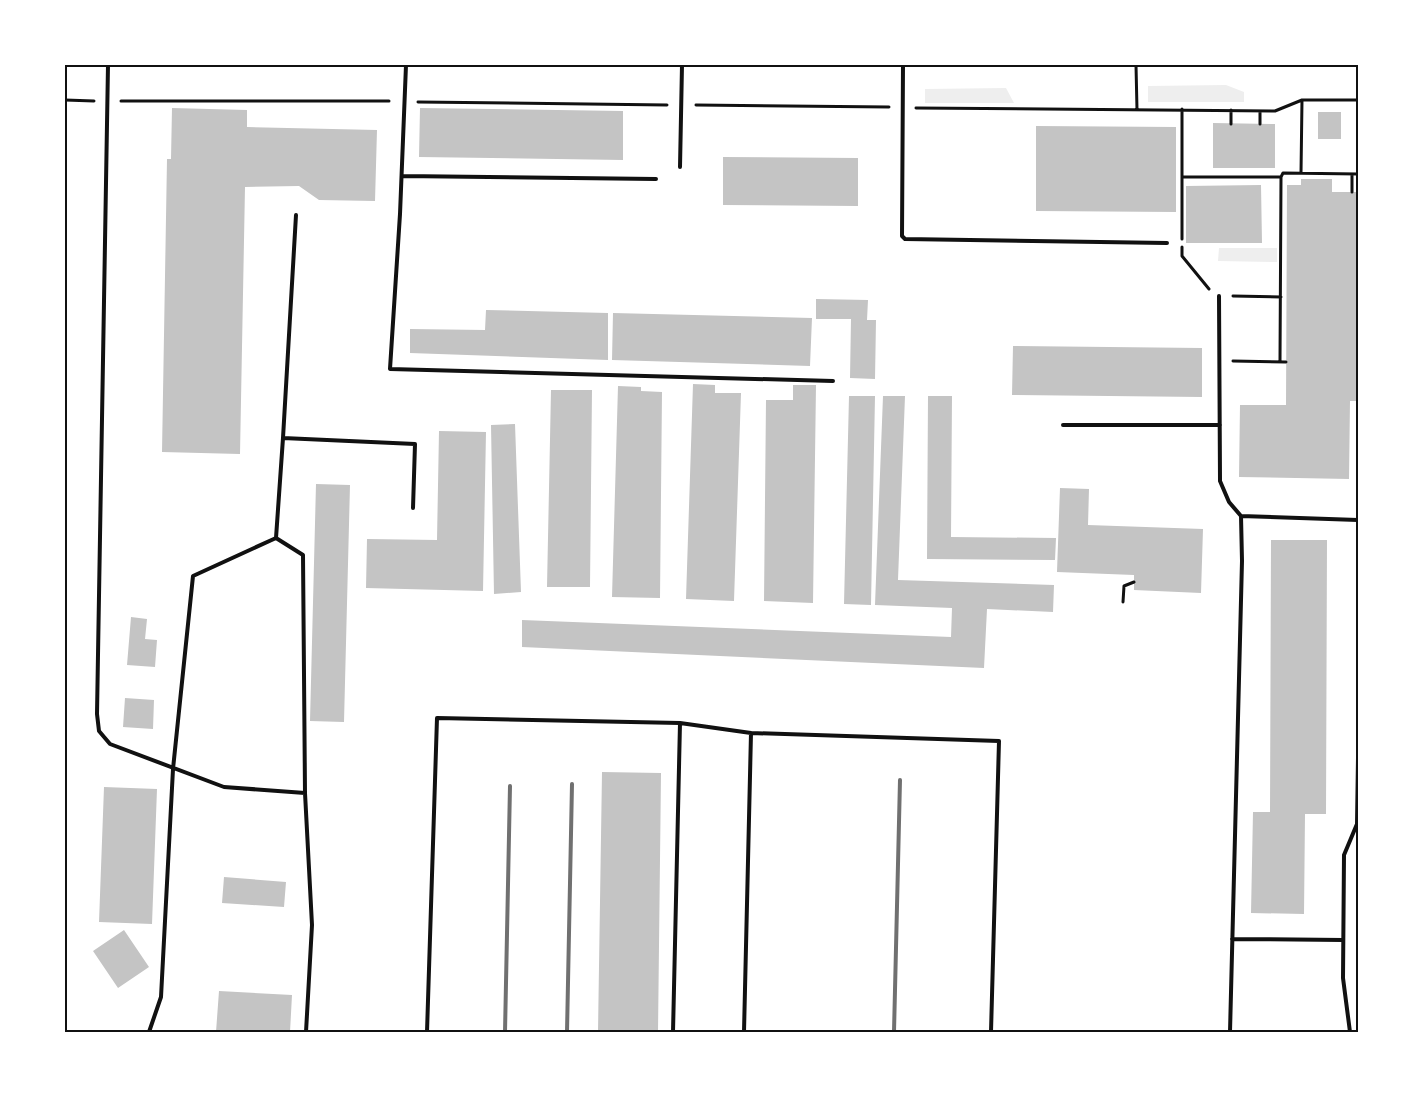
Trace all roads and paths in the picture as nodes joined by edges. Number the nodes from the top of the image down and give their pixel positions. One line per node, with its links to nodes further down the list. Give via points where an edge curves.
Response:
1 (108, 65): 9 (lane)
2 (406, 65): 10 (lane)
3 (682, 65): 11 (lane)
4 (903, 65): 12 (lane)
5 (1136, 65): 14 (path)
6 (65, 100): 9 (path)
7 (1302, 100): 8 (path); 16 (path, via 1275,111); 20 (path)
8 (1358, 100)
9 (107, 101): 10 (path); 48 (lane, via 97,714 100,731 110,744)
10 (403, 102): 11 (path); 23 (lane)
11 (681, 105): 12 (path); 19 (lane)
12 (903, 107): 14 (path); 29 (lane, via 902,236 905,239)
13 (1182, 109): 14 (path); 15 (path); 24 (path)
14 (1137, 110)
15 (1231, 110): 16 (path); 17 (path)
16 (1260, 111): 18 (path)
17 (1230, 124)
18 (1260, 124)
19 (680, 167)
20 (1301, 173): 21 (path); 25 (path, via 1282,173)
21 (1352, 174): 22 (path); 27 (path)
22 (1358, 174)
23 (402, 176): 26 (lane); 35 (lane, via 390,369)
24 (1182, 177): 25 (path); 30 (path, via 1182,256 1208,288)
25 (1281, 177): 31 (path)
26 (656, 179)
27 (1352, 192)
28 (296, 215): 38 (lane)
29 (1167, 243)
30 (1219, 296): 31 (path); 32 (lane)
31 (1281, 297): 33 (path)
32 (1220, 360): 33 (path); 37 (lane)
33 (1280, 362): 34 (path)
34 (1286, 362)
35 (833, 381)
36 (1063, 425): 37 (lane)
37 (1220, 425): 40 (lane, via 1220,482 1229,502)
38 (283, 438): 39 (lane, via 415,444); 42 (lane)
39 (414, 508)
40 (1241, 516): 41 (lane); 50 (lane)
41 (1358, 520)
42 (276, 538): 48 (lane, via 193,576); 49 (lane, via 303,555)
43 (1134, 582): 44 (path, via 1124,586)
44 (1123, 602)
45 (680, 723): 46 (lane); 54 (lane, via 437,718); 55 (lane)
46 (751, 733): 56 (lane); 57 (lane, via 999,741)
47 (1358, 758): 51 (lane, via 1357,824 1344,855)
48 (173, 769): 49 (lane, via 224,787); 52 (lane, via 161,997)
49 (305, 793): 53 (lane, via 312,925)
50 (1232, 939): 51 (lane); 58 (lane)
51 (1343, 940): 59 (lane, via 1343,978)
52 (149, 1032)
53 (306, 1032)
54 (427, 1032)
55 (673, 1032)
56 (744, 1032)
57 (991, 1032)
58 (1230, 1032)
59 (1350, 1032)

